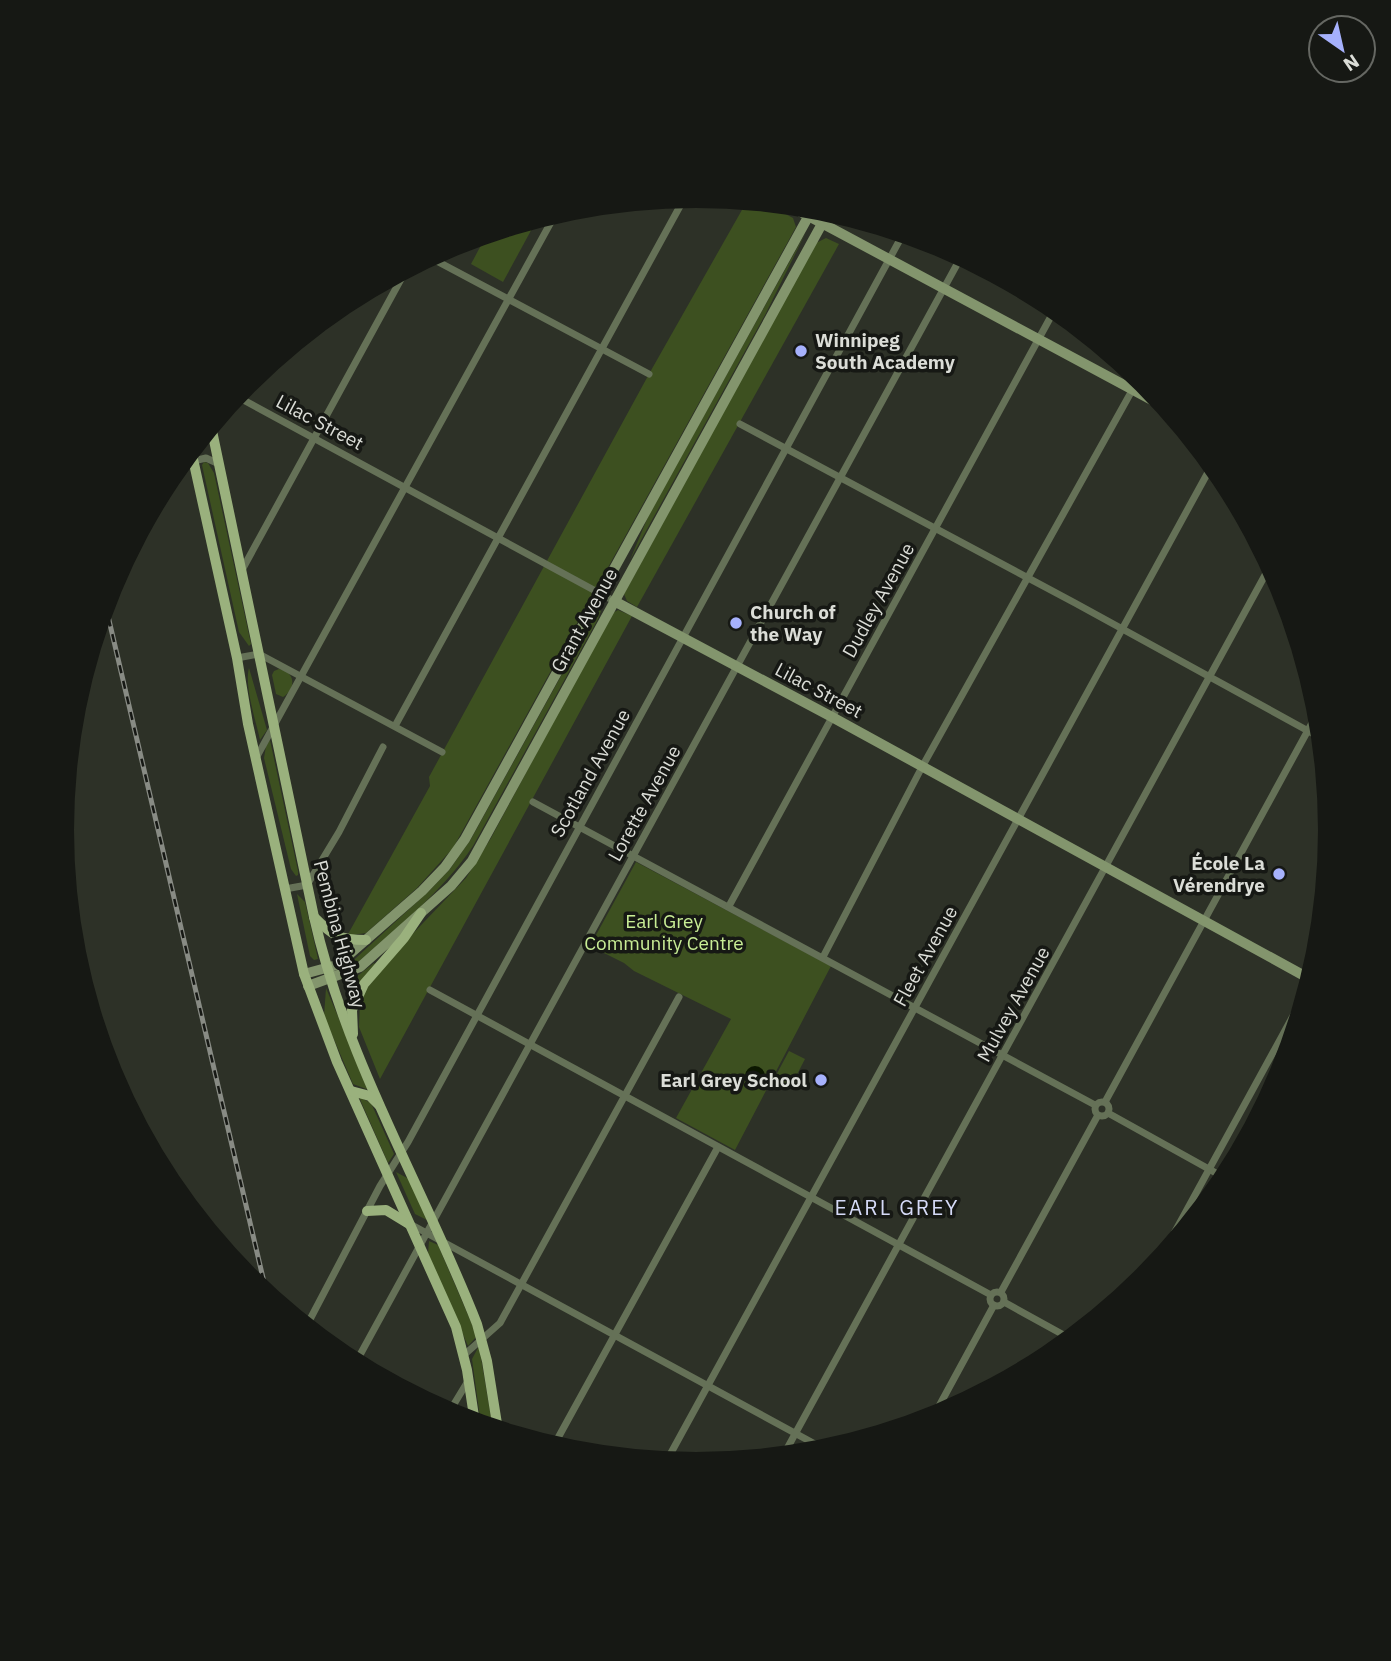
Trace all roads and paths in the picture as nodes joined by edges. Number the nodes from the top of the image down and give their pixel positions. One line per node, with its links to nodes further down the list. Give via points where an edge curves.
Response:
1 (679, 209): 15 (street)
2 (806, 218): 34 (main road, Grant Avenue)
3 (818, 220): 4 (main road)
4 (822, 224): 7 (main road); 35 (main road, Grant Avenue)
5 (549, 226): 12 (street)
6 (898, 243): 7 (street, Scotland Avenue)
7 (889, 260): 11 (main road); 22 (street, Scotland Avenue)
8 (441, 263): 12 (street)
9 (956, 266): 11 (street, Lorette Avenue)
10 (398, 285): 21 (street)
11 (943, 289): 14 (main road); 27 (street, Lorette Avenue)
12 (509, 300): 15 (street); 28 (street)
13 (1049, 319): 14 (street, Dudley Avenue)
14 (1038, 339): 17 (main road); 29 (street, Dudley Avenue)
15 (602, 349): 16 (street); 30 (street)
16 (649, 374)
17 (1133, 390): 33 (street)
18 (246, 401): 21 (street, Lilac Street)
19 (740, 424): 22 (street)
20 (213, 438): 25 (main road, Pembina Highway)
21 (314, 439): 28 (street, Lilac Street); 31 (street)
22 (786, 448): 27 (street); 37 (street, Scotland Avenue)
23 (199, 456): 25 (street)
24 (194, 463): 39 (main road)
25 (219, 464): 31 (main road, Pembina Highway)
26 (1206, 476): 36 (street, Fleet Avenue)
27 (841, 477): 29 (street); 40 (street, Lorette Avenue)
28 (406, 489): 30 (street, Lilac Street); 41 (street)
29 (935, 528): 33 (street); 43 (street, Dudley Avenue)
30 (498, 538): 34 (street, Lilac Street); 44 (street)
31 (242, 571): 38 (main road, Pembina Highway)
32 (1263, 578): 42 (street, Mulvey Avenue)
33 (1028, 579): 36 (street); 50 (street)
34 (600, 593): 35 (street, Lilac Street); 62 (main road, Grant Avenue, via 465,839 422,891)
35 (614, 601): 37 (main road, Lilac Street); 59 (main road, Grant Avenue, via 472,861)
36 (1121, 630): 42 (street); 52 (street, Fleet Avenue)
37 (683, 636): 40 (main road, Lilac Street); 53 (street, Scotland Avenue)
38 (259, 654): 39 (street); 41 (street); 45 (main road, Pembina Highway)
39 (237, 658): 49 (main road)
40 (738, 666): 43 (main road, Lilac Street); 54 (street, Lorette Avenue)
41 (303, 676): 44 (street); 45 (street)
42 (1209, 677): 46 (street); 55 (street, Mulvey Avenue)
43 (832, 716): 50 (main road, Lilac Street); 58 (street, Dudley Avenue)
44 (395, 726): 48 (street)
45 (274, 727): 49 (street); 56 (main road, Pembina Highway)
46 (1308, 731): 61 (street)
47 (383, 747): 56 (street)
48 (442, 752)
49 (256, 758): 57 (main road)
50 (922, 767): 52 (main road, Lilac Street); 63 (street)
51 (533, 802): 53 (street)
52 (1019, 820): 55 (main road, Lilac Street); 70 (street, Fleet Avenue)
53 (579, 826): 54 (street); 71 (street, Scotland Avenue)
54 (634, 855): 58 (street); 74 (street, Lorette Avenue)
55 (1105, 867): 61 (main road, Lilac Street); 75 (street, Mulvey Avenue)
56 (307, 885): 57 (street); 60 (main road, Pembina Highway)
57 (285, 889): 65 (main road)
58 (729, 906): 63 (street)
59 (421, 913): 64 (main road, Grant Avenue, via 360,967 350,973); 73 (main road, via 364,984 352,1010)
60 (314, 917): 62 (main road, via 344,940); 64 (main road, Pembina Highway)
61 (1203, 921): 66 (main road, Lilac Street); 78 (street)
62 (366, 940): 64 (main road, Grant Avenue)
63 (823, 957): 70 (street)
64 (328, 973): 65 (main road, Grant Avenue); 67 (main road, Grant Avenue); 73 (main road, Pembina Highway)
65 (304, 974): 67 (main road)
66 (1300, 974)
67 (309, 986): 76 (main road)
68 (430, 990): 71 (street)
69 (679, 997): 77 (street)
70 (915, 1006): 75 (street); 88 (street, Fleet Avenue)
71 (477, 1015): 74 (street); 84 (street, Scotland Avenue)
72 (1280, 1042): 85 (street)
73 (354, 1044): 80 (main road, Pembina Highway)
74 (531, 1045): 77 (street); 92 (street, Lorette Avenue)
75 (1003, 1055): 79 (street); 94 (street, Mulvey Avenue)
76 (351, 1091): 80 (main road, via 370,1096); 87 (main road)
77 (625, 1096): 83 (street); 96 (street)
78 (1105, 1102): 79 (street); 81 (street)
79 (1095, 1105): 82 (street)
80 (383, 1110): 84 (main road, Pembina Highway)
81 (1108, 1112): 82 (street); 85 (street)
82 (1098, 1115): 97 (street)
83 (718, 1147): 88 (street); 103 (street)
84 (402, 1153): 87 (street, Scotland Avenue); 92 (main road, Pembina Highway)
85 (1210, 1169): 86 (street); 90 (street)
86 (1215, 1172)
87 (387, 1174): 89 (street, Scotland Avenue); 91 (main road)
88 (811, 1197): 94 (street); 108 (street, Fleet Avenue)
89 (367, 1211): 91 (main road, via 386,1210); 101 (street, Scotland Avenue)
90 (1185, 1214)
91 (410, 1224): 92 (street); 95 (main road)
92 (430, 1229): 93 (main road, Pembina Highway); 95 (street, Lorette Avenue)
93 (441, 1241): 96 (street); 104 (main road, Pembina Highway)
94 (899, 1245): 98 (street); 113 (street, Mulvey Avenue)
95 (420, 1247): 105 (street, Lorette Avenue); 106 (main road)
96 (522, 1285): 103 (street); 104 (street, via 500,1323)
97 (1001, 1292): 98 (street); 99 (street)
98 (990, 1295): 100 (street)
99 (1004, 1302): 100 (street); 102 (street)
100 (994, 1305): 109 (street)
101 (310, 1319)
102 (1061, 1333)
103 (614, 1335): 108 (street); 114 (street)
104 (482, 1339): 106 (street); 112 (main road, Pembina Highway)
105 (360, 1354)
106 (464, 1355): 107 (main road)
107 (469, 1381): 110 (street); 111 (main road)
108 (708, 1386): 113 (street); 117 (street, Fleet Avenue)
109 (941, 1402)
110 (455, 1404)
111 (471, 1410)
112 (497, 1419)
113 (796, 1434): 115 (street); 116 (street, Mulvey Avenue)
114 (558, 1437)
115 (811, 1442)
116 (789, 1445)
117 (672, 1451)

